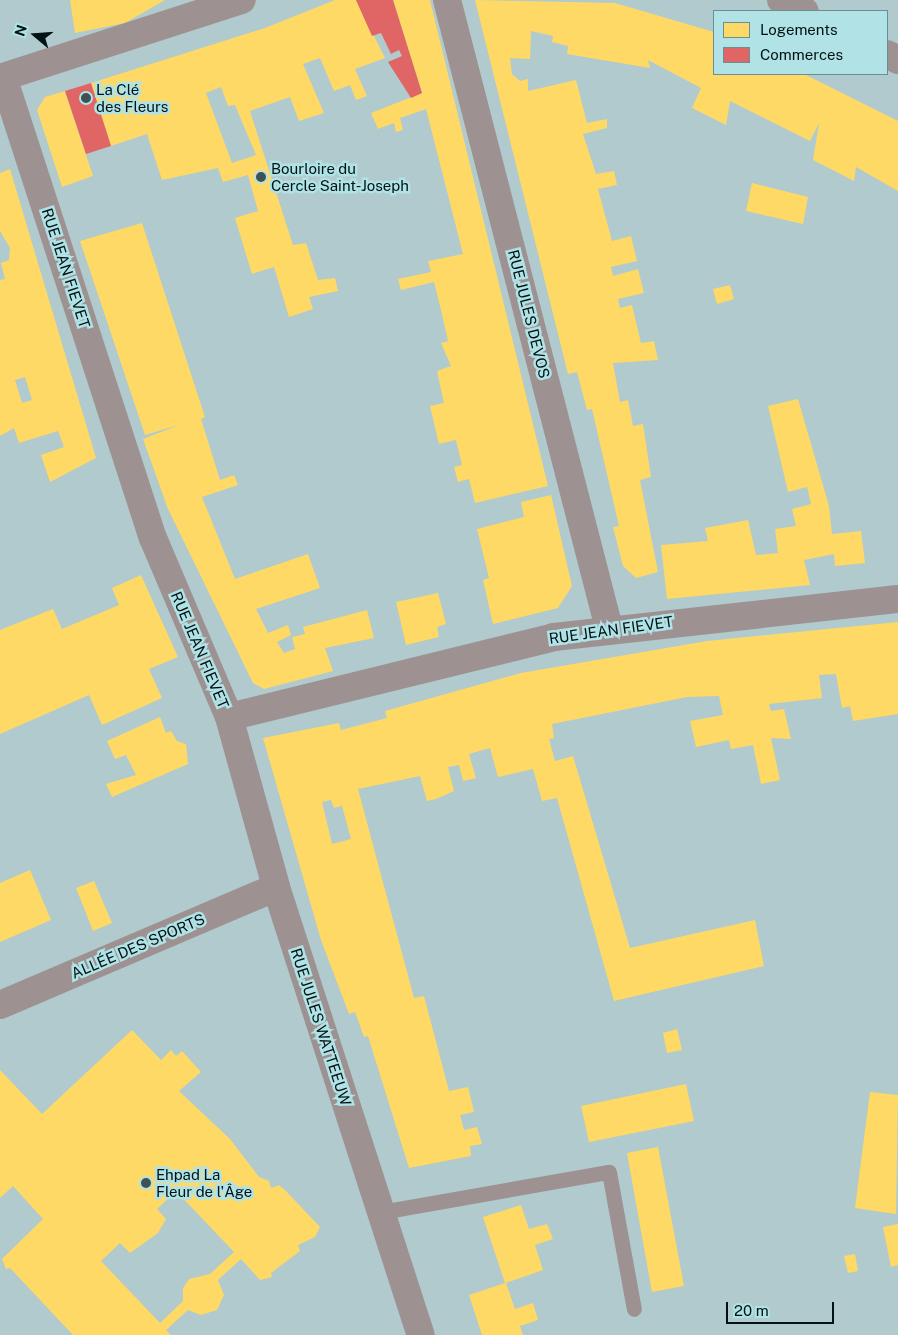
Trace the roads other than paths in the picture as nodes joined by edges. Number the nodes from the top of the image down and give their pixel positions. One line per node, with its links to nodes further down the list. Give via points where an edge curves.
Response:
1 (242, 0): 5 (street)
2 (447, 0): 7 (street, RUE JULES DEVOS)
3 (781, 0): 4 (street)
4 (803, 10)
5 (2, 79): 8 (street, RUE JEAN FIEVET, via 153,538)
6 (898, 599): 7 (street, RUE JEAN FIEVET)
7 (609, 628): 8 (street, RUE JEAN FIEVET, via 554,637)
8 (229, 717): 9 (street, RUE JULES WATTEEUW)
9 (276, 887): 10 (street, ALLÉE DES SPORTS); 11 (street, RUE JULES WATTEEUW)
10 (0, 1005)
11 (381, 1212): 12 (lane, via 609,1172); 13 (street, RUE JULES WATTEEUW)
12 (634, 1309)
13 (422, 1335)

